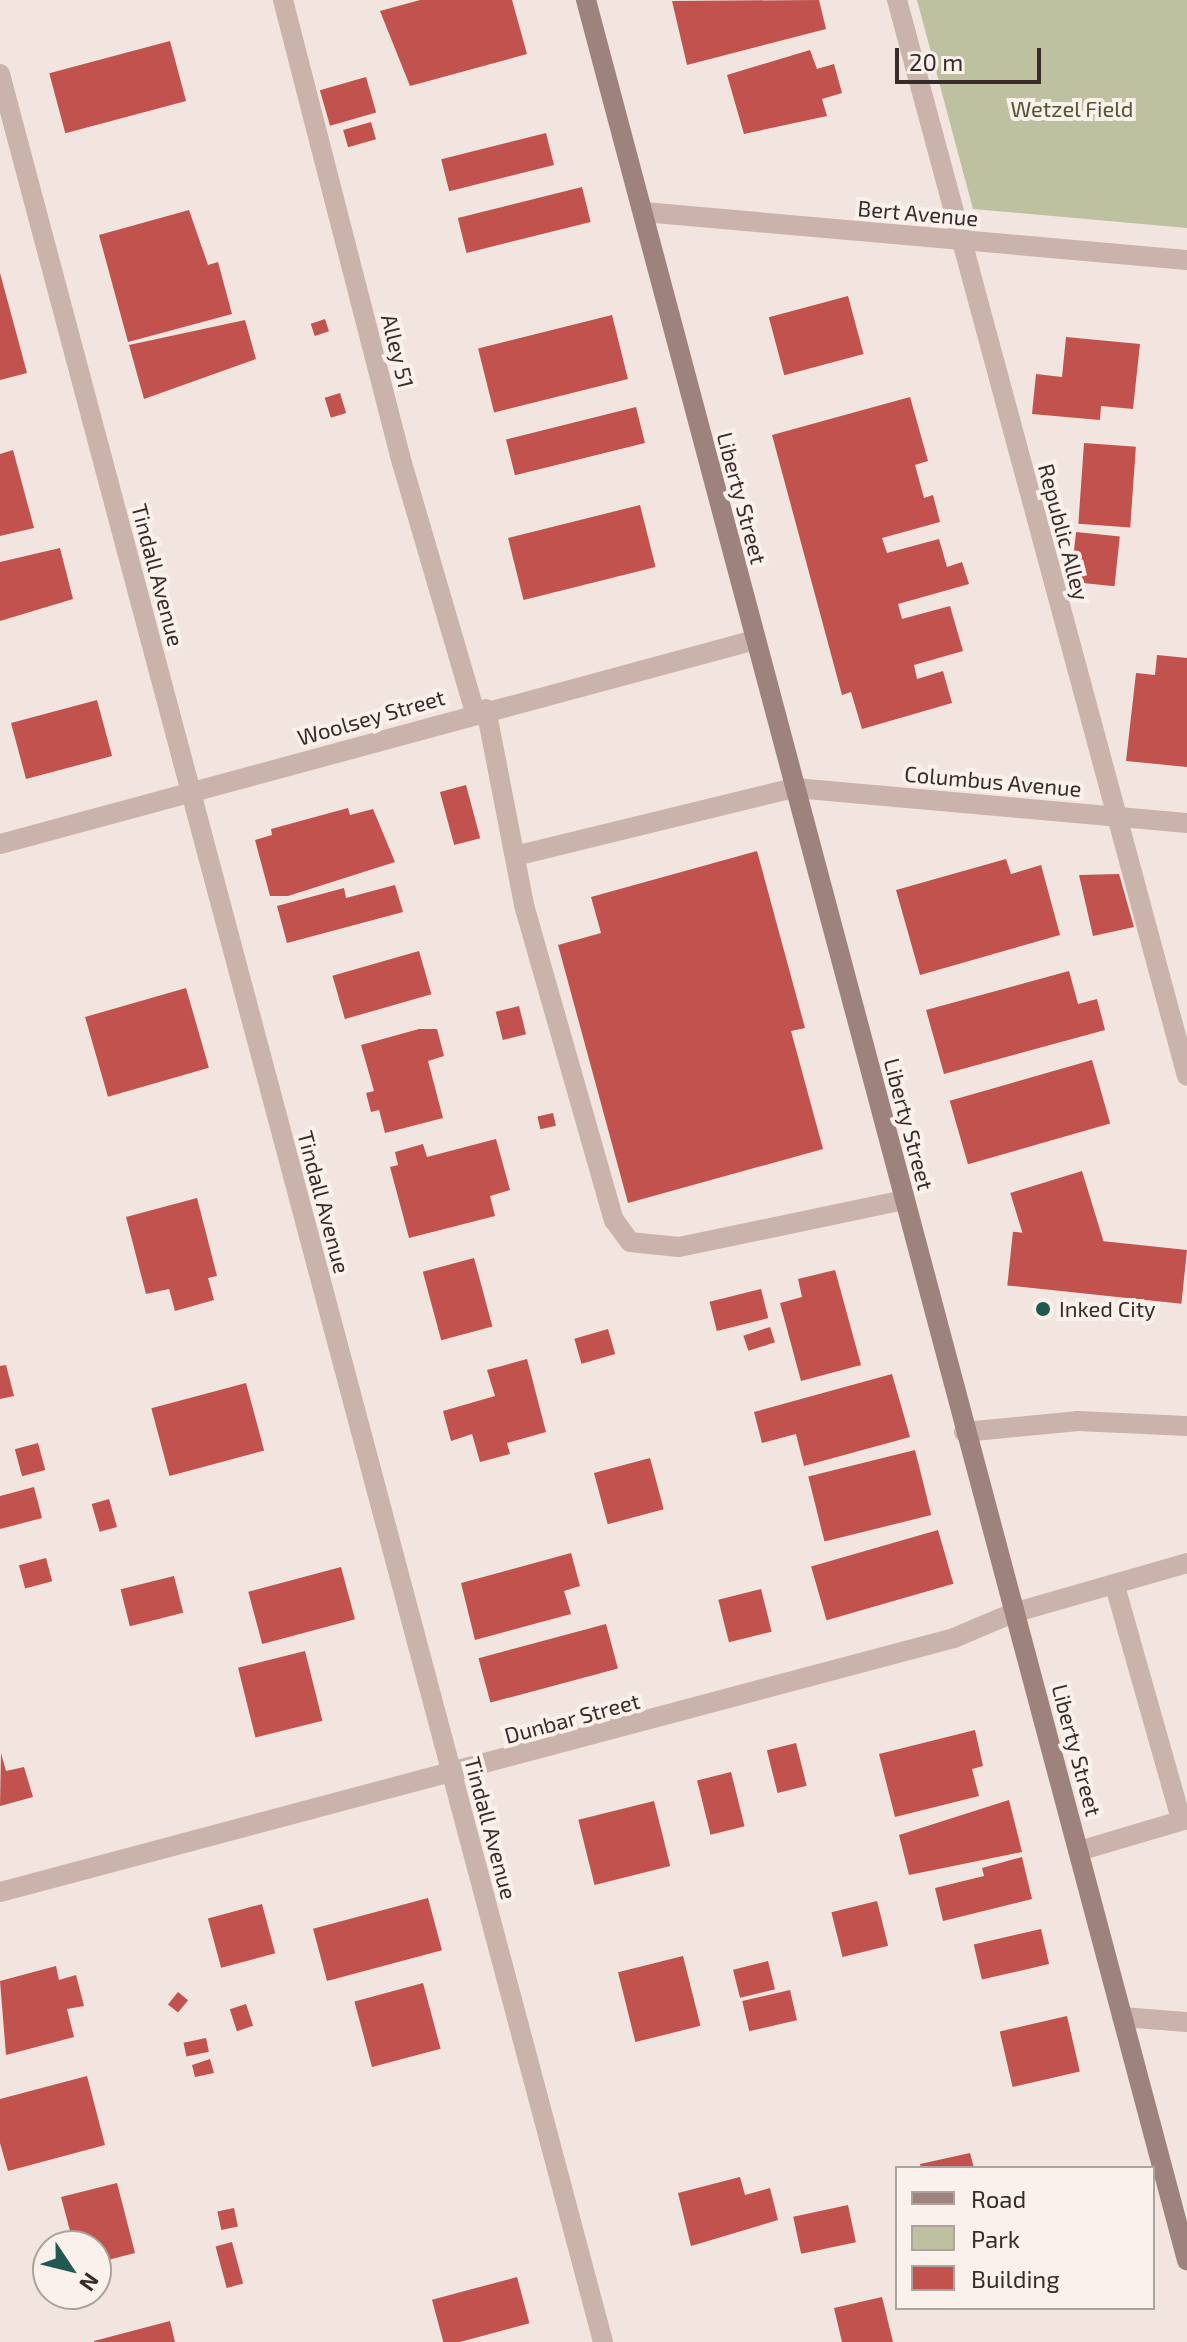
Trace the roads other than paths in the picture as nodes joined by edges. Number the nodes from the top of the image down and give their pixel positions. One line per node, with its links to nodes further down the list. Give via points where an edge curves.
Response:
1 (283, 0): 9 (street, Alley 51, via 402,463)
2 (586, 0): 5 (street, Liberty Street)
3 (897, 0): 6 (street, Republic Alley)
4 (0, 74): 11 (street, Tindall Avenue)
5 (644, 212): 6 (street, Bert Avenue); 8 (street, Liberty Street)
6 (962, 241): 7 (street, Bert Avenue); 12 (street, Republic Alley)
7 (1187, 260)
8 (755, 640): 9 (street, Woolsey Street); 10 (street, Liberty Street)
9 (480, 711): 11 (street, Woolsey Street); 15 (street, Alley 51)
10 (795, 788): 12 (street, Columbus Avenue); 15 (street, Columbus Avenue); 17 (street, Liberty Street)
11 (191, 793): 14 (street, Woolsey Street); 23 (street, Tindall Avenue)
12 (1114, 817): 13 (street, Columbus Avenue); 16 (street, Republic Alley)
13 (1187, 823)
14 (0, 844)
15 (515, 856): 17 (street, Alley 51, via 614,1220 630,1242 679,1247)
16 (1187, 1076)
17 (904, 1200): 19 (street, Liberty Street)
18 (1187, 1426): 19 (street, via 1062,1421)
19 (964, 1432): 22 (street, Liberty Street)
20 (1187, 1563): 21 (street, Dunbar Street)
21 (1115, 1586): 22 (street, Dunbar Street); 24 (street)
22 (1013, 1613): 23 (street, Dunbar Street, via 954,1638); 25 (street, Liberty Street)
23 (452, 1775): 26 (street, Dunbar Street); 30 (street, Tindall Avenue)
24 (1184, 1820): 25 (street)
25 (1079, 1851): 27 (street, Liberty Street)
26 (0, 1892)
27 (1122, 2017): 28 (street); 29 (street, Liberty Street)
28 (1187, 2022)
29 (1187, 2260)
30 (603, 2342)

